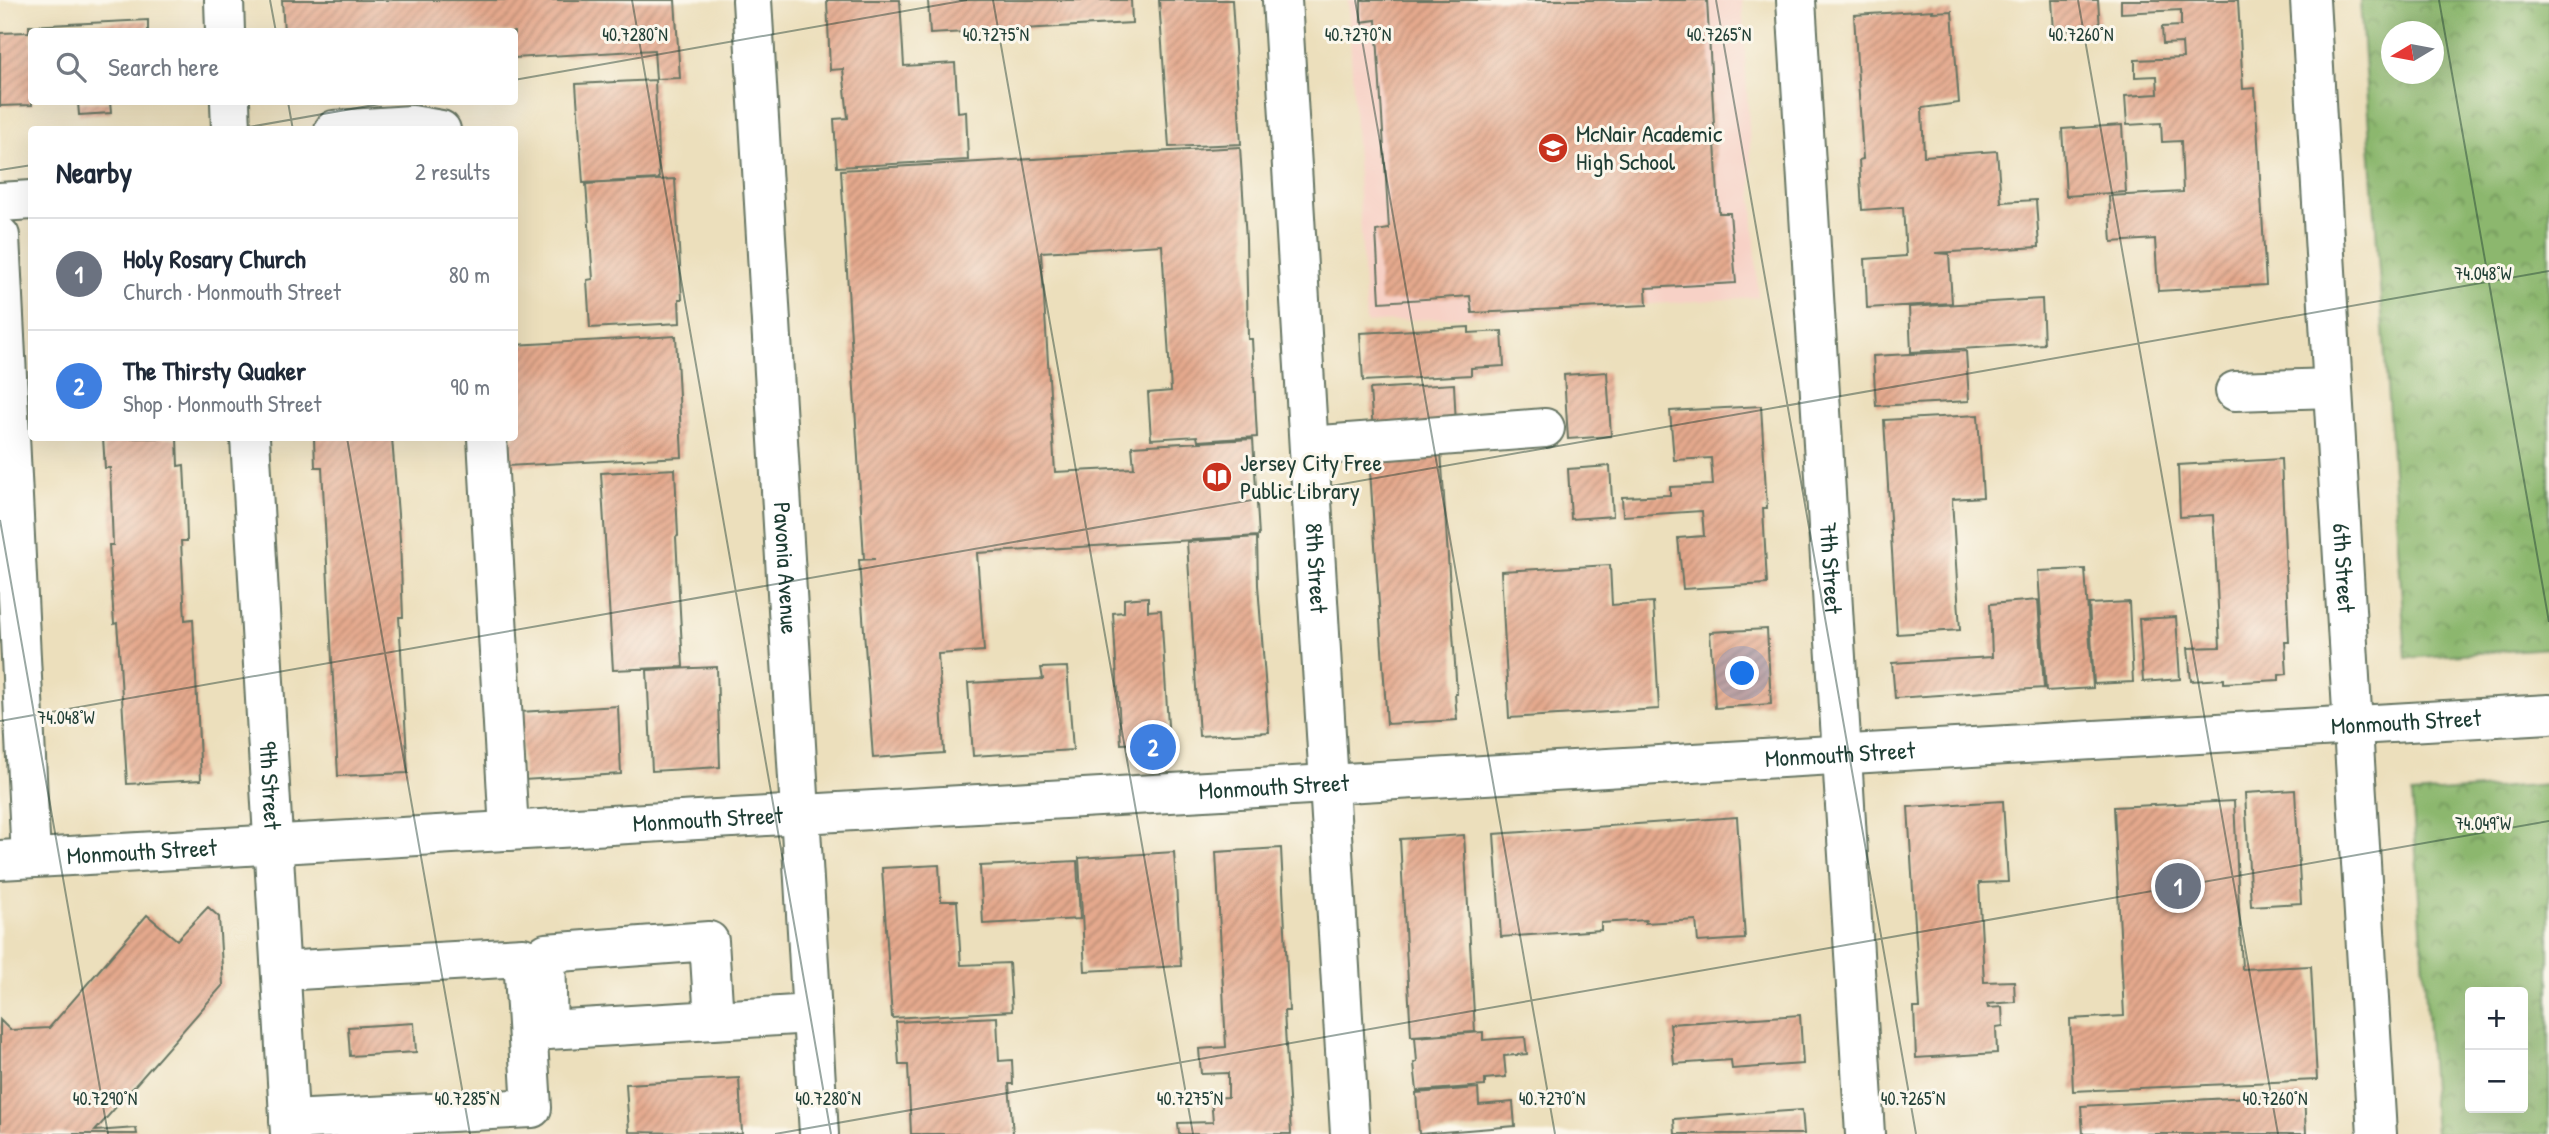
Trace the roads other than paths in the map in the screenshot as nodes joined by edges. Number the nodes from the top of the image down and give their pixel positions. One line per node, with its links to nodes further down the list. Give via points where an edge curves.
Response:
1 (224, 0): 6 (street)
2 (752, 0): 24 (street, Pavonia Avenue)
3 (1282, 0): 19 (street, 8th Street)
4 (1796, 0): 22 (street, 7th Street)
5 (2310, 0): 14 (street, 6th Street)
6 (225, 28)
7 (230, 105): 8 (street)
8 (231, 126)
9 (396, 126): 10 (street)
10 (418, 126)
11 (28, 200): 12 (street)
12 (0, 202)
13 (0, 236): 27 (street)
14 (2332, 387): 15 (street); 21 (street, 6th Street)
15 (2235, 391)
16 (1545, 428): 19 (street)
17 (250, 441): 26 (street, 9th Street)
18 (487, 441): 25 (street)
19 (1309, 446): 23 (street, 8th Street)
20 (2549, 713): 21 (street, Monmouth Street)
21 (2352, 725): 22 (street, Monmouth Street); 35 (street, 6th Street)
22 (1843, 754): 23 (street, Monmouth Street); 34 (street, 7th Street)
23 (1329, 783): 24 (street, Monmouth Street); 33 (street, 8th Street)
24 (800, 814): 25 (street, Monmouth Street); 29 (street, Pavonia Avenue)
25 (509, 831): 26 (street, Monmouth Street)
26 (273, 844): 27 (street, Monmouth Street); 28 (street, 9th Street)
27 (16, 859)
28 (281, 971): 31 (street, 9th Street); 31 (street, via 523,957 532,1108)
29 (812, 1014): 30 (street); 32 (street, Pavonia Avenue)
30 (715, 1020): 30 (street, via 548,1030 546,953 709,941)
31 (290, 1127)
32 (819, 1134)
33 (1350, 1134)
34 (1865, 1134)
35 (2377, 1134)

